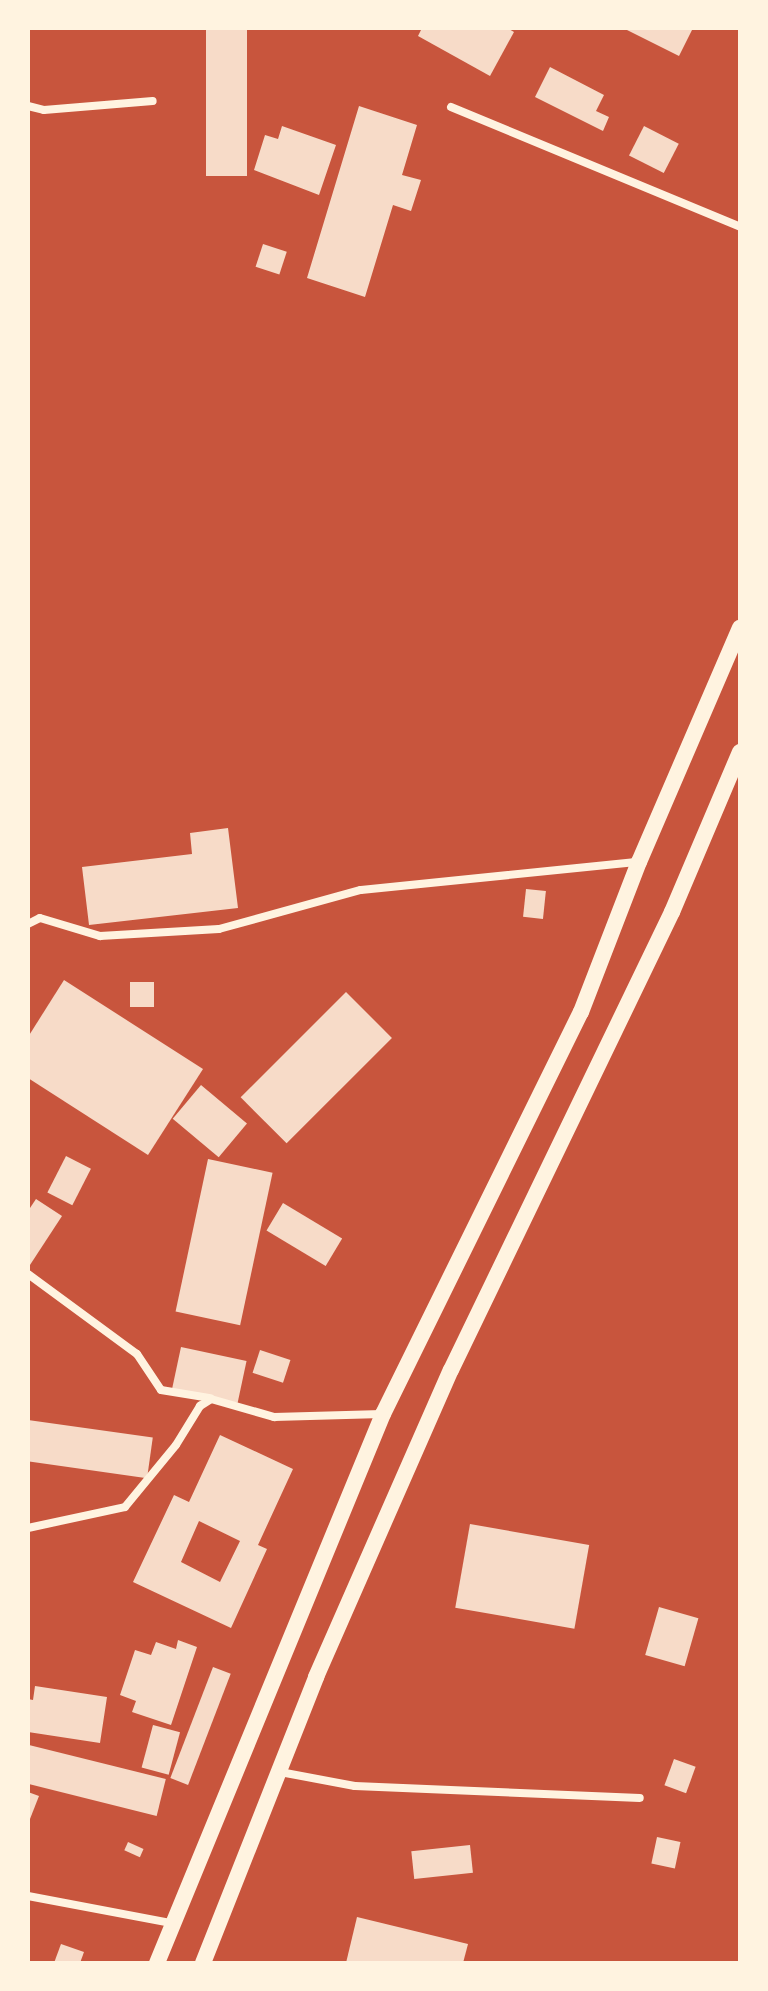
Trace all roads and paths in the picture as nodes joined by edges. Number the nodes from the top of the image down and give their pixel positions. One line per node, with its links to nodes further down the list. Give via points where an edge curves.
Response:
1 (153, 101): 2 (street, via 44,110)
2 (28, 106)
3 (451, 107): 4 (street)
4 (740, 227)
5 (740, 628): 7 (main road)
6 (740, 752): 13 (main road, via 672,912 451,1370)
7 (639, 862): 8 (street, via 361,890 219,929 100,936 40,918); 11 (main road, via 581,1012)
8 (28, 924)
9 (28, 1274): 10 (street, via 137,1354 161,1390)
10 (211, 1399): 11 (street, via 274,1417); 12 (street, via 200,1406 125,1507)
11 (383, 1414): 16 (main road)
12 (28, 1528)
13 (280, 1772): 14 (street, via 355,1786); 18 (main road)
14 (640, 1798)
15 (28, 1896): 16 (street)
16 (171, 1923): 17 (main road)
17 (157, 1963)
18 (203, 1963)

